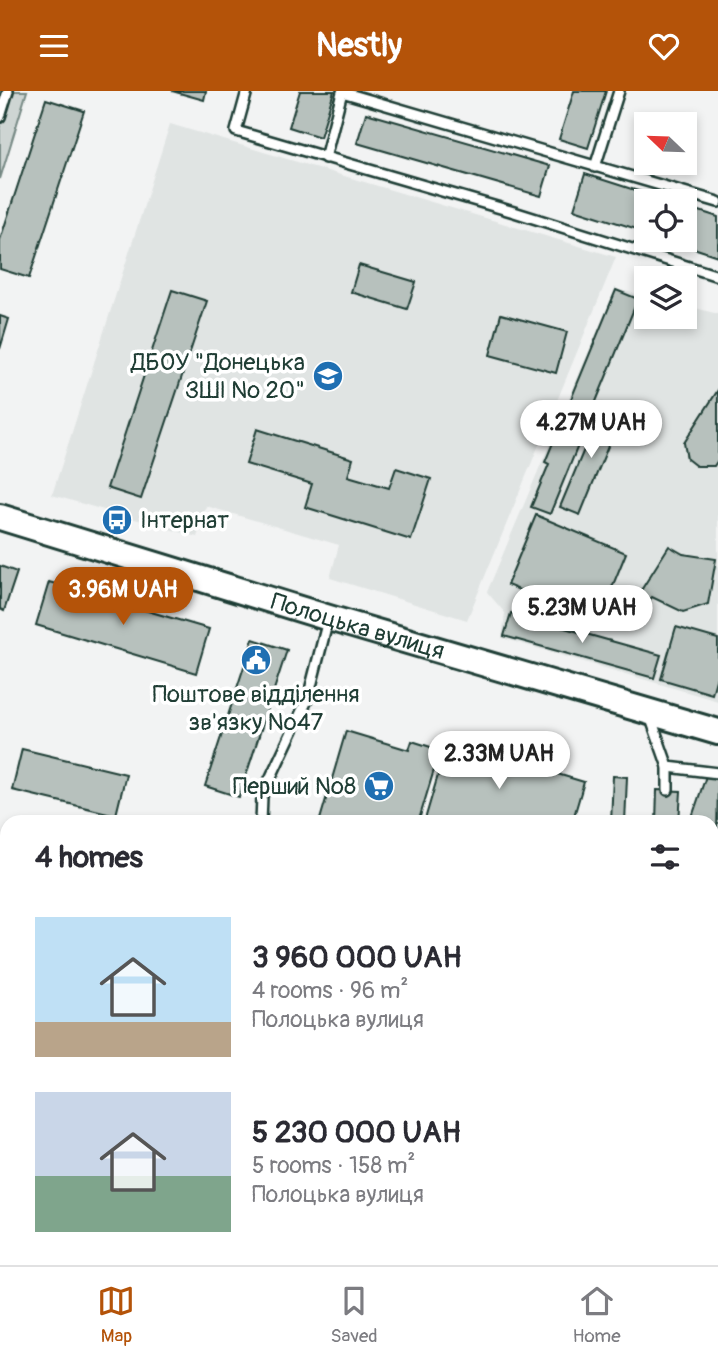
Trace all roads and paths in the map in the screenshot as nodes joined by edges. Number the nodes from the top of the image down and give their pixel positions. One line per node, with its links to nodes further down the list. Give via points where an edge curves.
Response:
1 (8, 91): 4 (lane)
2 (247, 91): 5 (lane, via 236,131)
3 (619, 91): 6 (lane)
4 (0, 117)
5 (325, 158): 6 (lane, via 342,92); 8 (lane)
6 (595, 167): 7 (lane)
7 (718, 202)
8 (718, 276)
9 (0, 517): 10 (main road, Полоцька вулиця)
10 (329, 618): 11 (main road, Полоцька вулиця); 16 (lane, via 308,698 262,796)
11 (648, 711): 12 (main road, Полоцька вулиця); 13 (lane)
12 (718, 732)
13 (668, 767): 14 (lane); 15 (lane)
14 (718, 773)
15 (667, 790)
16 (261, 815)

